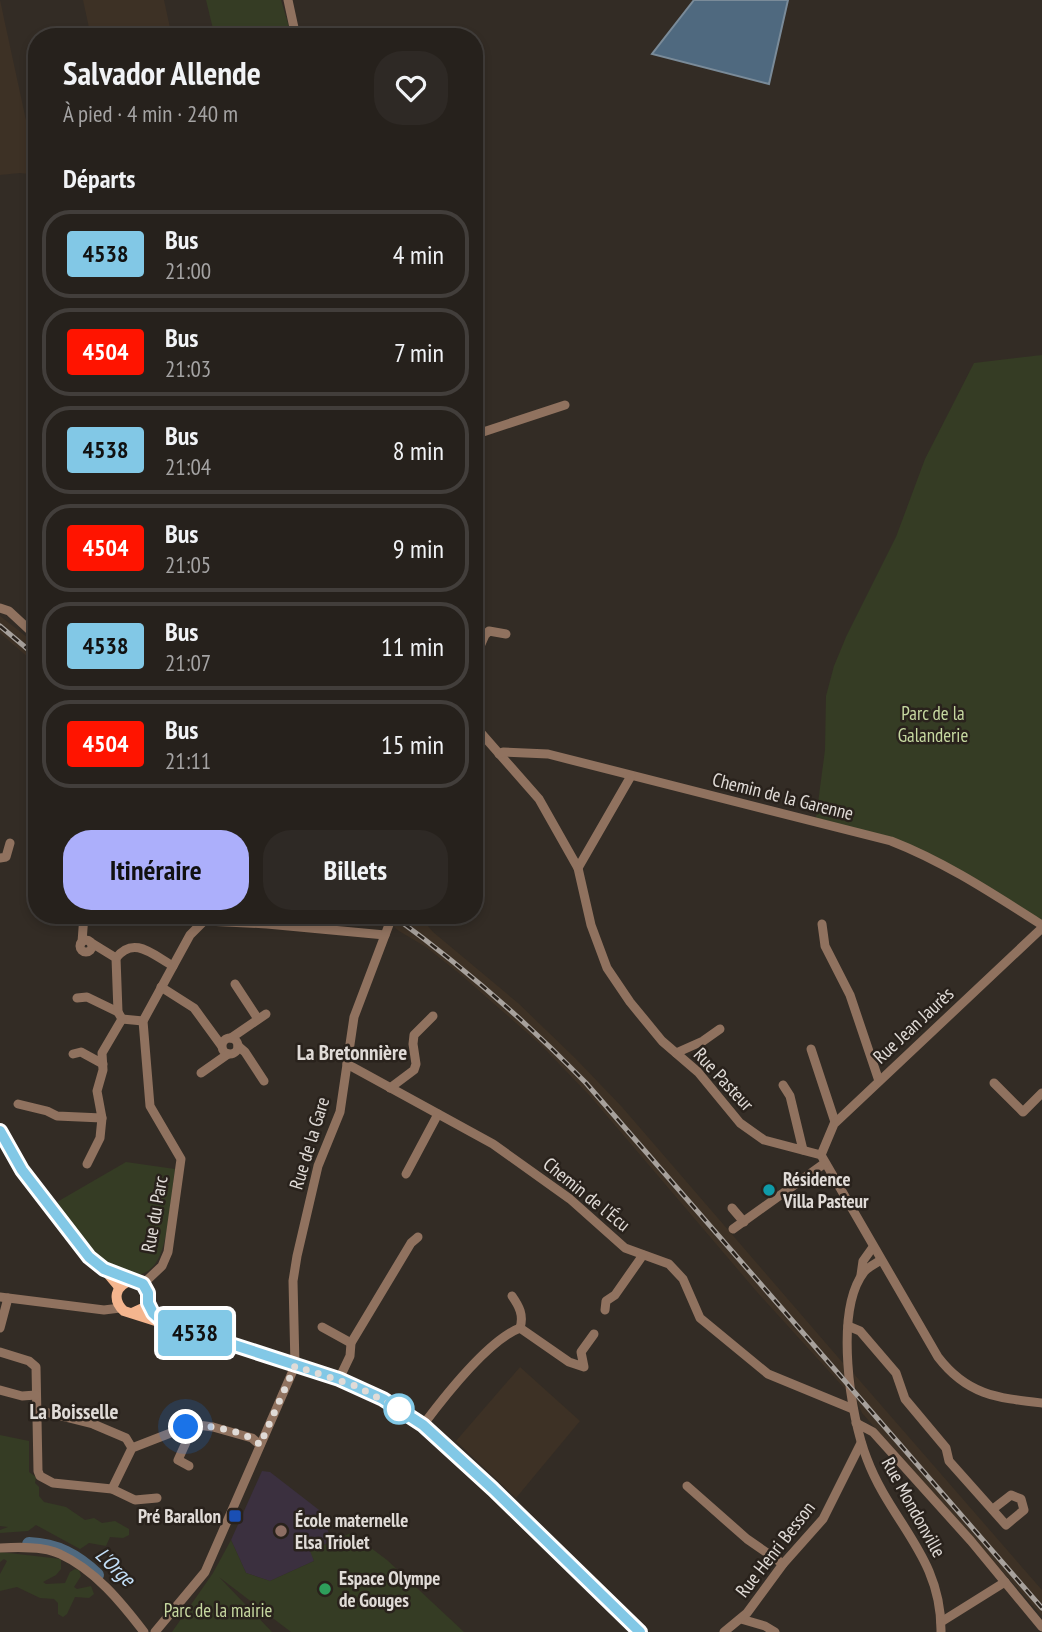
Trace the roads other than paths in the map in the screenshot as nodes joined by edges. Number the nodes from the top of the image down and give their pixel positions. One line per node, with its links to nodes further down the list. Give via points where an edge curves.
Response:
1 (288, 0): 2 (street)
2 (294, 28)
3 (565, 405): 4 (street)
4 (483, 432)
5 (0, 608): 6 (street)
6 (28, 628)
7 (506, 634): 8 (street, via 489,631)
8 (483, 640)
9 (483, 736): 10 (street, Rue Pasteur)
10 (499, 754): 11 (street, Chemin de la Garenne, via 548,754); 14 (street, Rue Pasteur, via 539,799)
11 (631, 776): 14 (street); 20 (street, Chemin de la Garenne, via 891,841 966,877)
12 (10, 842): 13 (street, via 6,857)
13 (0, 858)
14 (578, 868): 35 (street, Rue Pasteur, via 607,968 638,1012)
15 (85, 924): 22 (street, via 86,942)
16 (201, 924): 23 (street)
17 (299, 924): 21 (street)
18 (389, 924): 21 (street, Rue de la Gare)
19 (822, 924): 42 (street, via 825,946 850,995)
20 (1042, 926): 42 (street, Rue Jean Jaurès)
21 (385, 935): 39 (street, Rue de la Gare, via 354,1017)
22 (116, 958): 23 (street, via 126,947 135,946); 27 (street)
23 (173, 966): 25 (street)
24 (235, 984): 31 (street, via 262,1016)
25 (161, 987): 29 (street); 32 (street, via 194,1008)
26 (77, 998): 27 (street, via 87,997)
27 (120, 1015): 29 (street); 38 (street, via 102,1053)
28 (433, 1016): 45 (street, via 414,1035 414,1070)
29 (143, 1021): 66 (street, Rue du Parc, via 150,1106 181,1159 168,1252 162,1266)
30 (720, 1029): 35 (street)
31 (231, 1038): 32 (street); 33 (street)
32 (222, 1045): 37 (street)
33 (238, 1046): 37 (street); 41 (street)
34 (811, 1049): 50 (street)
35 (676, 1053): 52 (street, Rue Pasteur, via 740,1123 764,1140)
36 (73, 1054): 38 (street, via 81,1052)
37 (228, 1054): 40 (street)
38 (103, 1064): 49 (street, via 97,1091)
39 (347, 1064): 45 (street, Chemin de l'Écu); 81 (street, Rue de la Gare, via 340,1112 318,1166 297,1256 293,1281)
40 (201, 1073)
41 (264, 1081)
42 (878, 1082): 50 (street, Rue Jean Jaurès)
43 (994, 1083): 46 (street, via 1023,1112)
44 (783, 1085): 52 (street)
45 (390, 1088): 48 (street, Chemin de l'Écu)
46 (1042, 1093)
47 (18, 1104): 49 (street, via 57,1116)
48 (438, 1114): 55 (street); 61 (street, Chemin de l'Écu, via 518,1161 570,1199 617,1243)
49 (102, 1118): 54 (street, via 100,1138)
50 (835, 1122): 53 (street, Rue Jean Jaurès)
51 (0, 1132): 63 (main road, via 66,1229)
52 (803, 1150): 53 (street, Rue Pasteur)
53 (823, 1159): 57 (street); 60 (street)
54 (87, 1164)
55 (407, 1174)
56 (732, 1208): 57 (street)
57 (744, 1222): 58 (street)
58 (733, 1229)
59 (418, 1237): 79 (street)
60 (873, 1247): 62 (street); 64 (street, Rue Mondonville, via 863,1261)
61 (643, 1255): 71 (street, via 606,1301); 86 (street, Chemin de l'Écu, via 677,1271 700,1318 768,1374)
62 (881, 1260): 64 (street); 85 (street, via 937,1357 952,1374 984,1394)
63 (104, 1269): 65 (main road); 69 (main road)
64 (861, 1276): 74 (street, Rue Mondonville)
65 (130, 1281): 66 (main road); 69 (main road)
66 (143, 1284): 70 (main road)
67 (512, 1296): 77 (street, via 520,1307)
68 (4, 1297): 69 (street, via 94,1308); 76 (street)
69 (118, 1298): 72 (main road)
70 (148, 1303): 72 (main road); 73 (main road)
71 (605, 1310)
72 (132, 1313): 73 (main road)
73 (163, 1322): 81 (main road)
74 (848, 1326): 86 (street, Rue Mondonville); 98 (street, via 860,1331 896,1373 905,1399 946,1448 950,1461)
75 (322, 1327): 79 (street)
76 (0, 1328)
77 (520, 1328): 78 (street, via 569,1363 584,1367 581,1352); 89 (street, via 477,1360)
78 (594, 1334)
79 (351, 1343): 82 (street)
80 (0, 1352): 84 (street, via 36,1367)
81 (295, 1366): 82 (main road); 92 (street)
82 (339, 1379): 89 (main road, via 383,1399)
83 (0, 1390): 84 (street)
84 (36, 1395): 87 (street)
85 (1042, 1403)
86 (853, 1409): 88 (street, Rue Mondonville)
87 (37, 1410): 93 (street, via 93,1424 126,1438); 96 (street, via 38,1471 44,1479)
88 (856, 1423): 91 (street, Rue Mondonville); 101 (street, via 873,1432)
89 (423, 1425): 107 (main road)
90 (186, 1427): 92 (street, via 213,1427 252,1438); 93 (street); 94 (street, via 188,1438 178,1460)
91 (861, 1443): 100 (street, Rue Henri Besson, via 822,1519); 103 (street, Rue Mondonville, via 874,1476 928,1568 939,1596)
92 (260, 1445): 106 (street, via 205,1572)
93 (132, 1448): 96 (street)
94 (189, 1466)
95 (687, 1486): 100 (street)
96 (112, 1489): 97 (street, via 135,1500)
97 (157, 1499)
98 (993, 1509)
99 (0, 1548): 105 (street, via 58,1552 90,1572)
100 (783, 1564): 102 (street, Rue Henri Besson)
101 (1005, 1582): 103 (street); 104 (street)
102 (741, 1619): 108 (street, Rue Henri Besson); 109 (street)
103 (941, 1627)
104 (1042, 1628)
105 (144, 1632)
106 (155, 1632)
107 (640, 1632)
108 (724, 1632)
109 (775, 1632)

